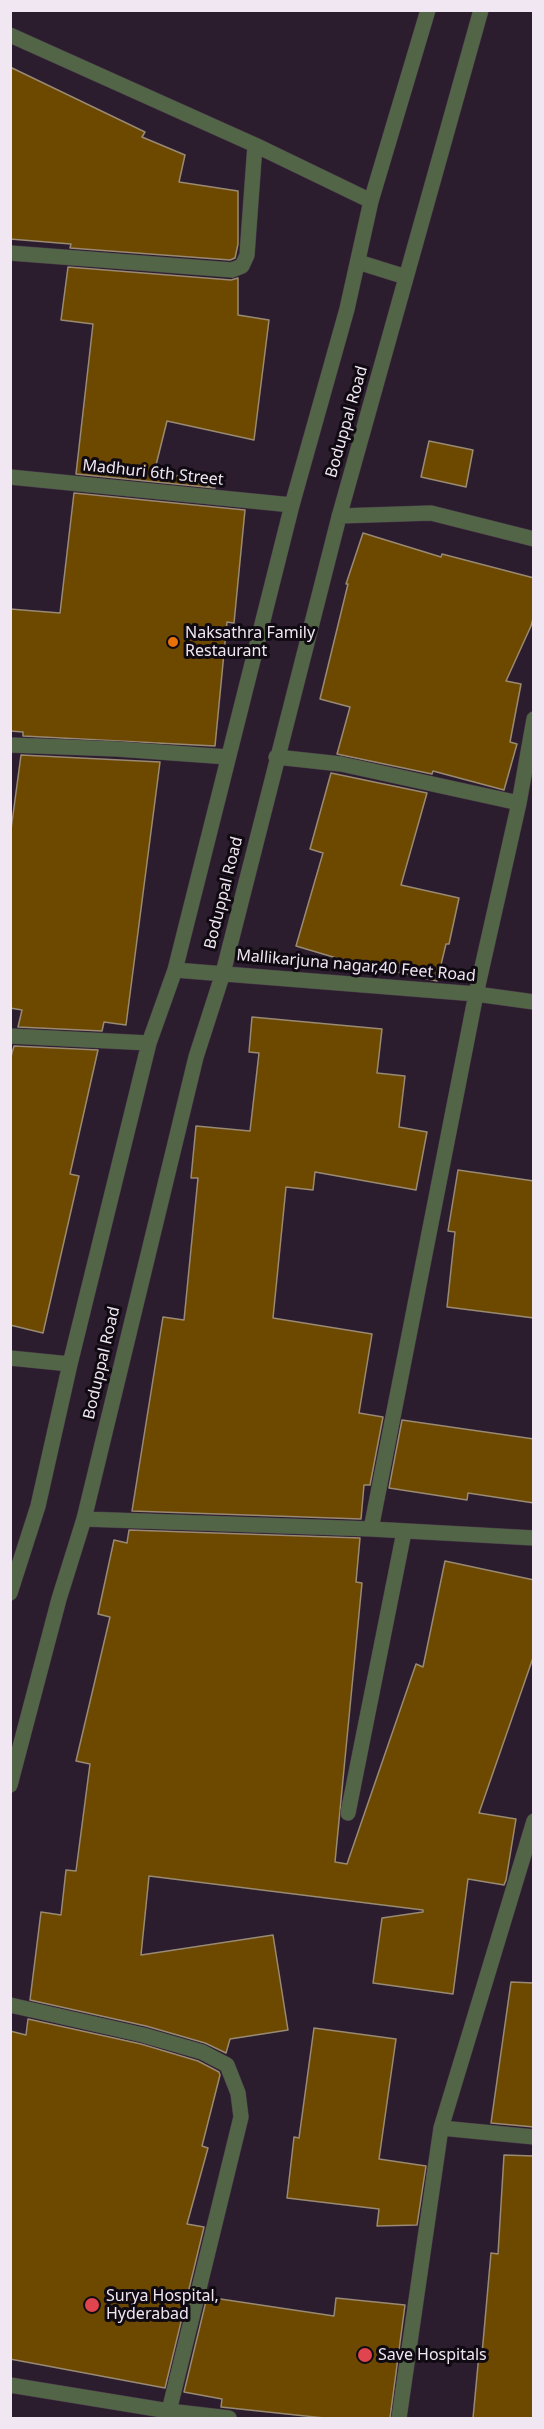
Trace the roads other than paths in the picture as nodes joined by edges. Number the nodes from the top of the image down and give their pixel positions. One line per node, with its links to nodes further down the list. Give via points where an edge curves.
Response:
1 (428, 10): 5 (street, Boduppal Road)
2 (481, 10): 8 (street, Boduppal Road)
3 (10, 35): 4 (street)
4 (255, 145): 5 (street); 6 (street, via 248,255 242,266 232,270)
5 (371, 201): 7 (street, Boduppal Road)
6 (10, 253)
7 (358, 262): 8 (street); 10 (street, Boduppal Road)
8 (406, 277): 11 (street, Boduppal Road)
9 (10, 477): 10 (street, Madhuri 6th Street)
10 (292, 505): 15 (street, Boduppal Road)
11 (339, 516): 12 (street, via 431,513); 16 (street, Boduppal Road)
12 (534, 539)
13 (534, 719): 17 (street)
14 (10, 745): 15 (street)
15 (228, 757): 18 (street, Boduppal Road)
16 (276, 757): 17 (street, via 341,764); 19 (street, Boduppal Road)
17 (519, 803): 20 (street)
18 (175, 970): 19 (street, Mallikarjuna nagar,40 Feet Road); 23 (street, Boduppal Road)
19 (223, 974): 20 (street, Mallikarjuna nagar,40 Feet Road); 26 (street, Boduppal Road, via 196,1057)
20 (477, 994): 21 (street, Mallikarjuna nagar,40 Feet Road); 27 (street)
21 (534, 1002)
22 (10, 1036): 23 (street)
23 (149, 1042): 25 (street, Boduppal Road)
24 (10, 1358): 25 (street)
25 (70, 1364): 30 (street, Boduppal Road, via 38,1506)
26 (84, 1519): 27 (street); 31 (street, Boduppal Road)
27 (371, 1529): 28 (street)
28 (404, 1532): 29 (street); 32 (street)
29 (534, 1538)
30 (11, 1588)
31 (10, 1785)
32 (348, 1813)
33 (534, 1821): 34 (street)
34 (527, 1861): 36 (street)
35 (10, 2005): 39 (street, via 202,2052 226,2066 238,2093 241,2117)
36 (441, 2128): 37 (street); 41 (street)
37 (534, 2137)
38 (10, 2385): 39 (street)
39 (169, 2411): 40 (street)
40 (229, 2418)
41 (399, 2418)

